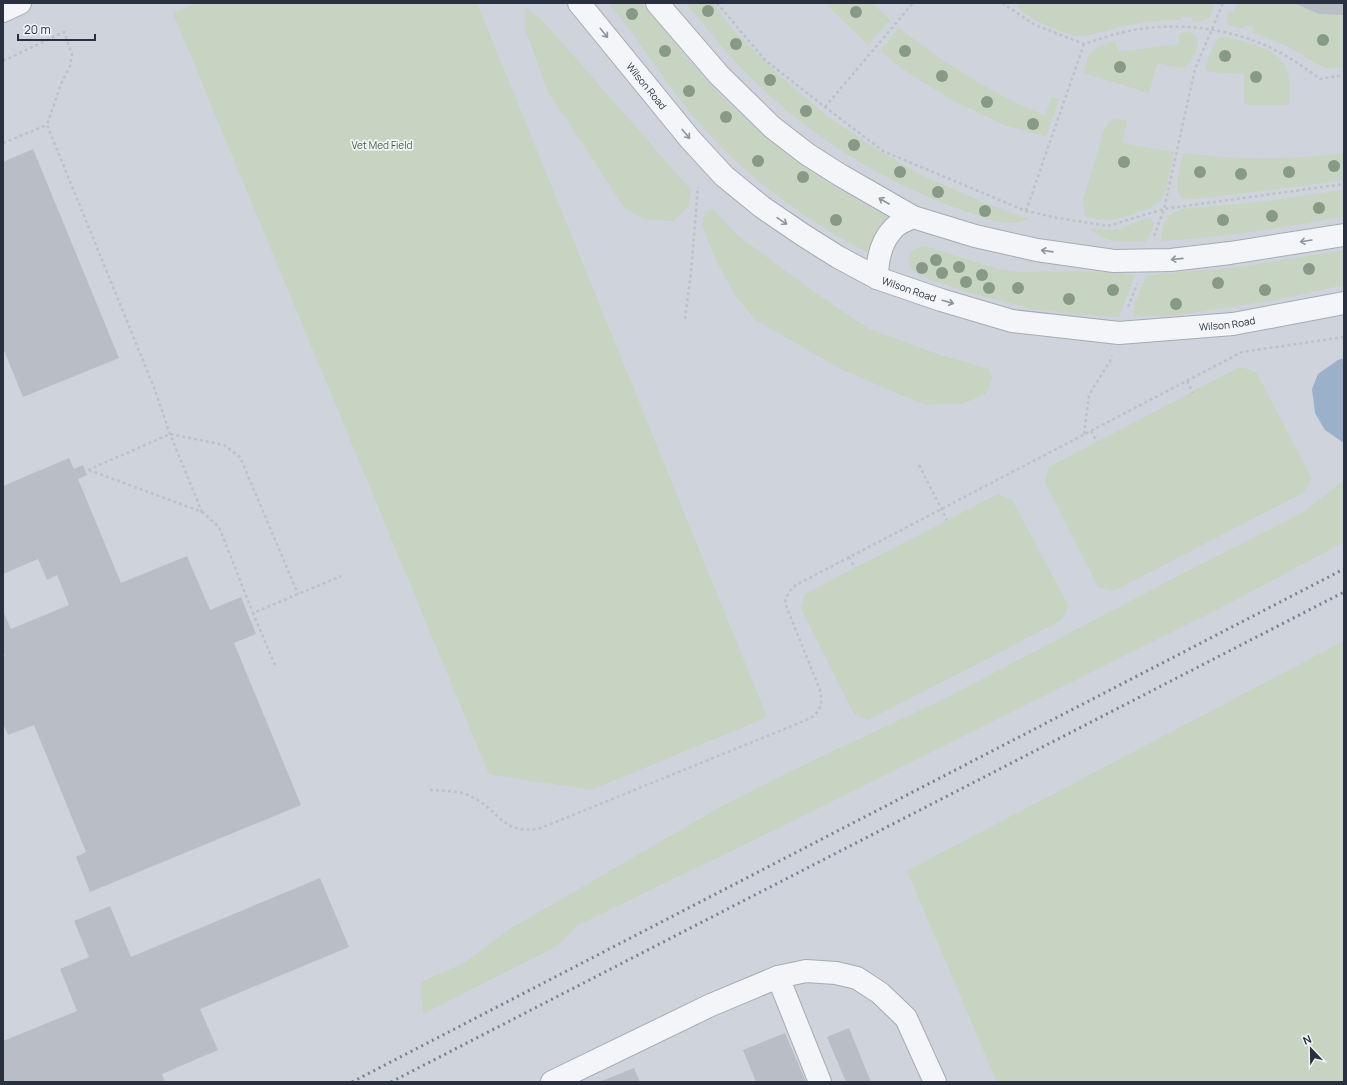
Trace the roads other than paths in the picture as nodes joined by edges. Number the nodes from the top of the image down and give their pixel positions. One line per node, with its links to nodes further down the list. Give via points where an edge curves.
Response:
1 (20, 3): 4 (street)
2 (579, 3): 7 (street, Wilson Road, one-way to 7, via 690,139 724,176 791,227)
3 (657, 3): 5 (street, one-way to 3, via 807,154 772,127 719,76)
4 (3, 11)
5 (913, 217): 6 (street, one-way to 5, via 1171,260 1114,260 1037,250 975,236); 7 (street, via 894,227 885,240 877,261)
6 (1344, 235)
7 (877, 278): 8 (street, Wilson Road, one-way to 8, via 1012,321 1119,333 1233,324)
8 (1344, 303)
9 (778, 977): 10 (street, via 711,1005); 11 (street); 12 (street, via 806,971 836,973 857,978 880,993 906,1018)
10 (552, 1082)
11 (820, 1082)
12 (935, 1082)

